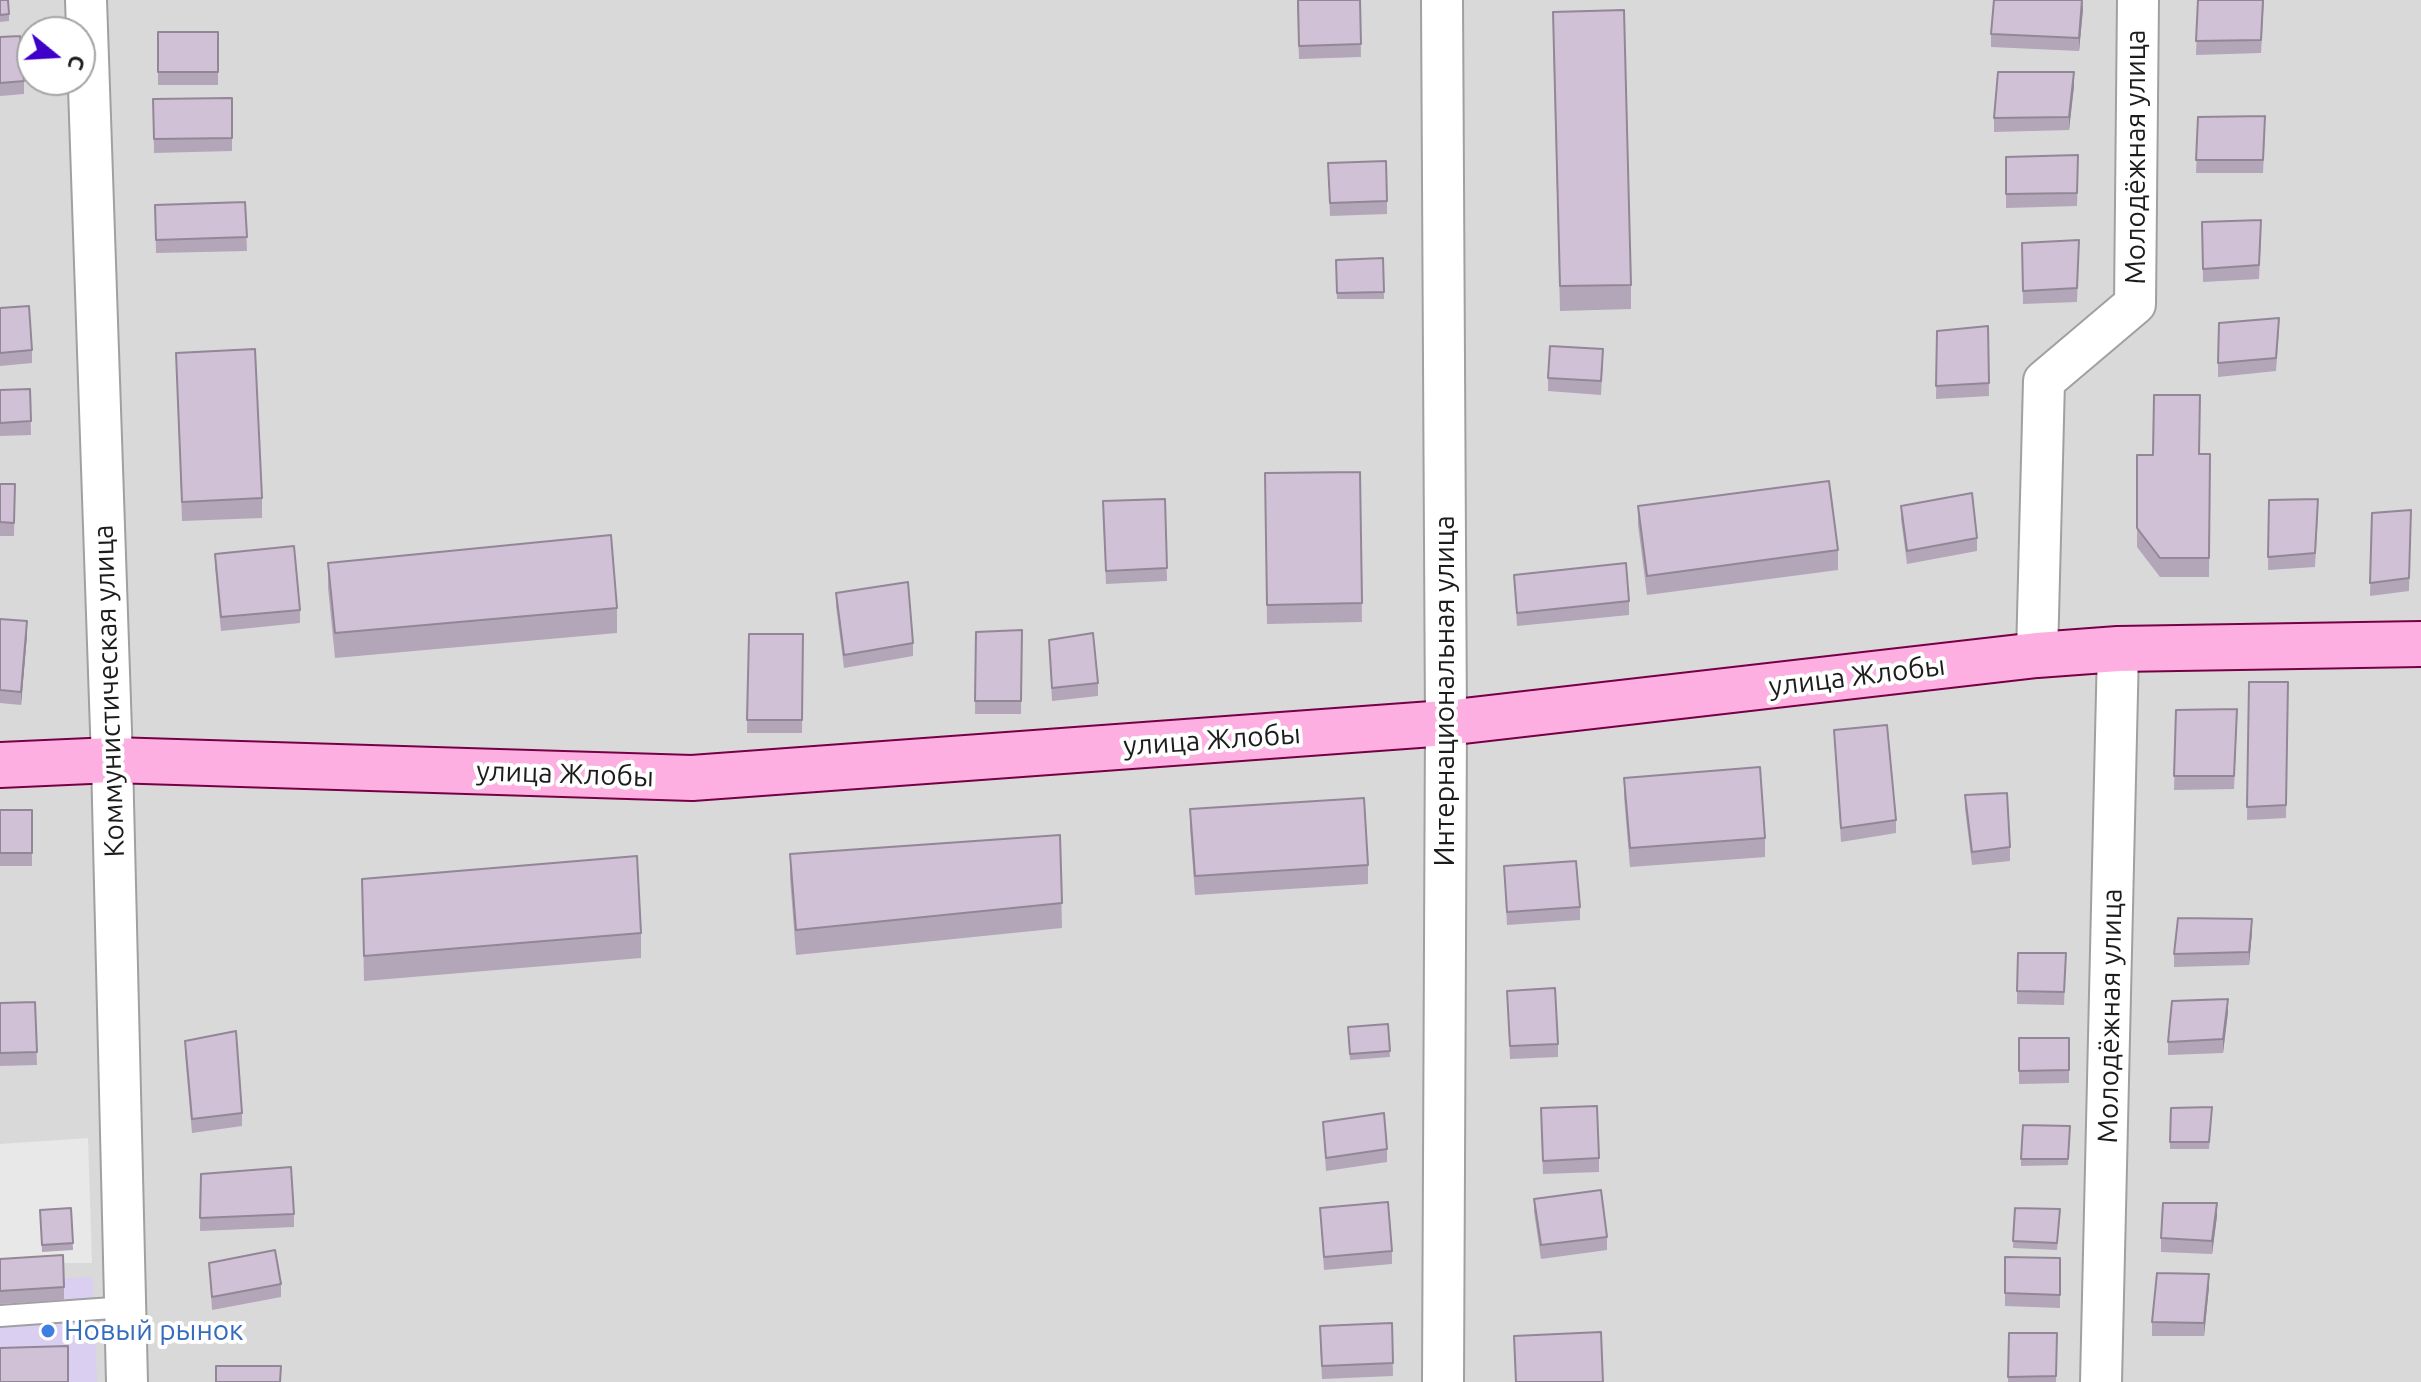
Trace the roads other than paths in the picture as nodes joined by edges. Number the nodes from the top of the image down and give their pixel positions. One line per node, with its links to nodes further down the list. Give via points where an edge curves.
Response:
1 (86, 0): 8 (street, Коммунистическая улица)
2 (1442, 0): 7 (street, Интернациональная улица)
3 (2138, 0): 6 (street, Молодёжная улица, via 2135,304 2044,381)
4 (2421, 644): 5 (street, улица Жлобы)
5 (2118, 649): 6 (street, улица Жлобы); 14 (street, Молодёжная улица)
6 (2037, 655): 7 (street, улица Жлобы)
7 (1446, 723): 8 (street, улица Жлобы, via 692,778); 13 (street, Интернациональная улица)
8 (112, 760): 9 (street, улица Жлобы); 10 (street, Коммунистическая улица)
9 (0, 765)
10 (126, 1307): 11 (lane); 12 (street, Коммунистическая улица)
11 (0, 1316)
12 (127, 1382)
13 (1443, 1382)
14 (2101, 1382)

